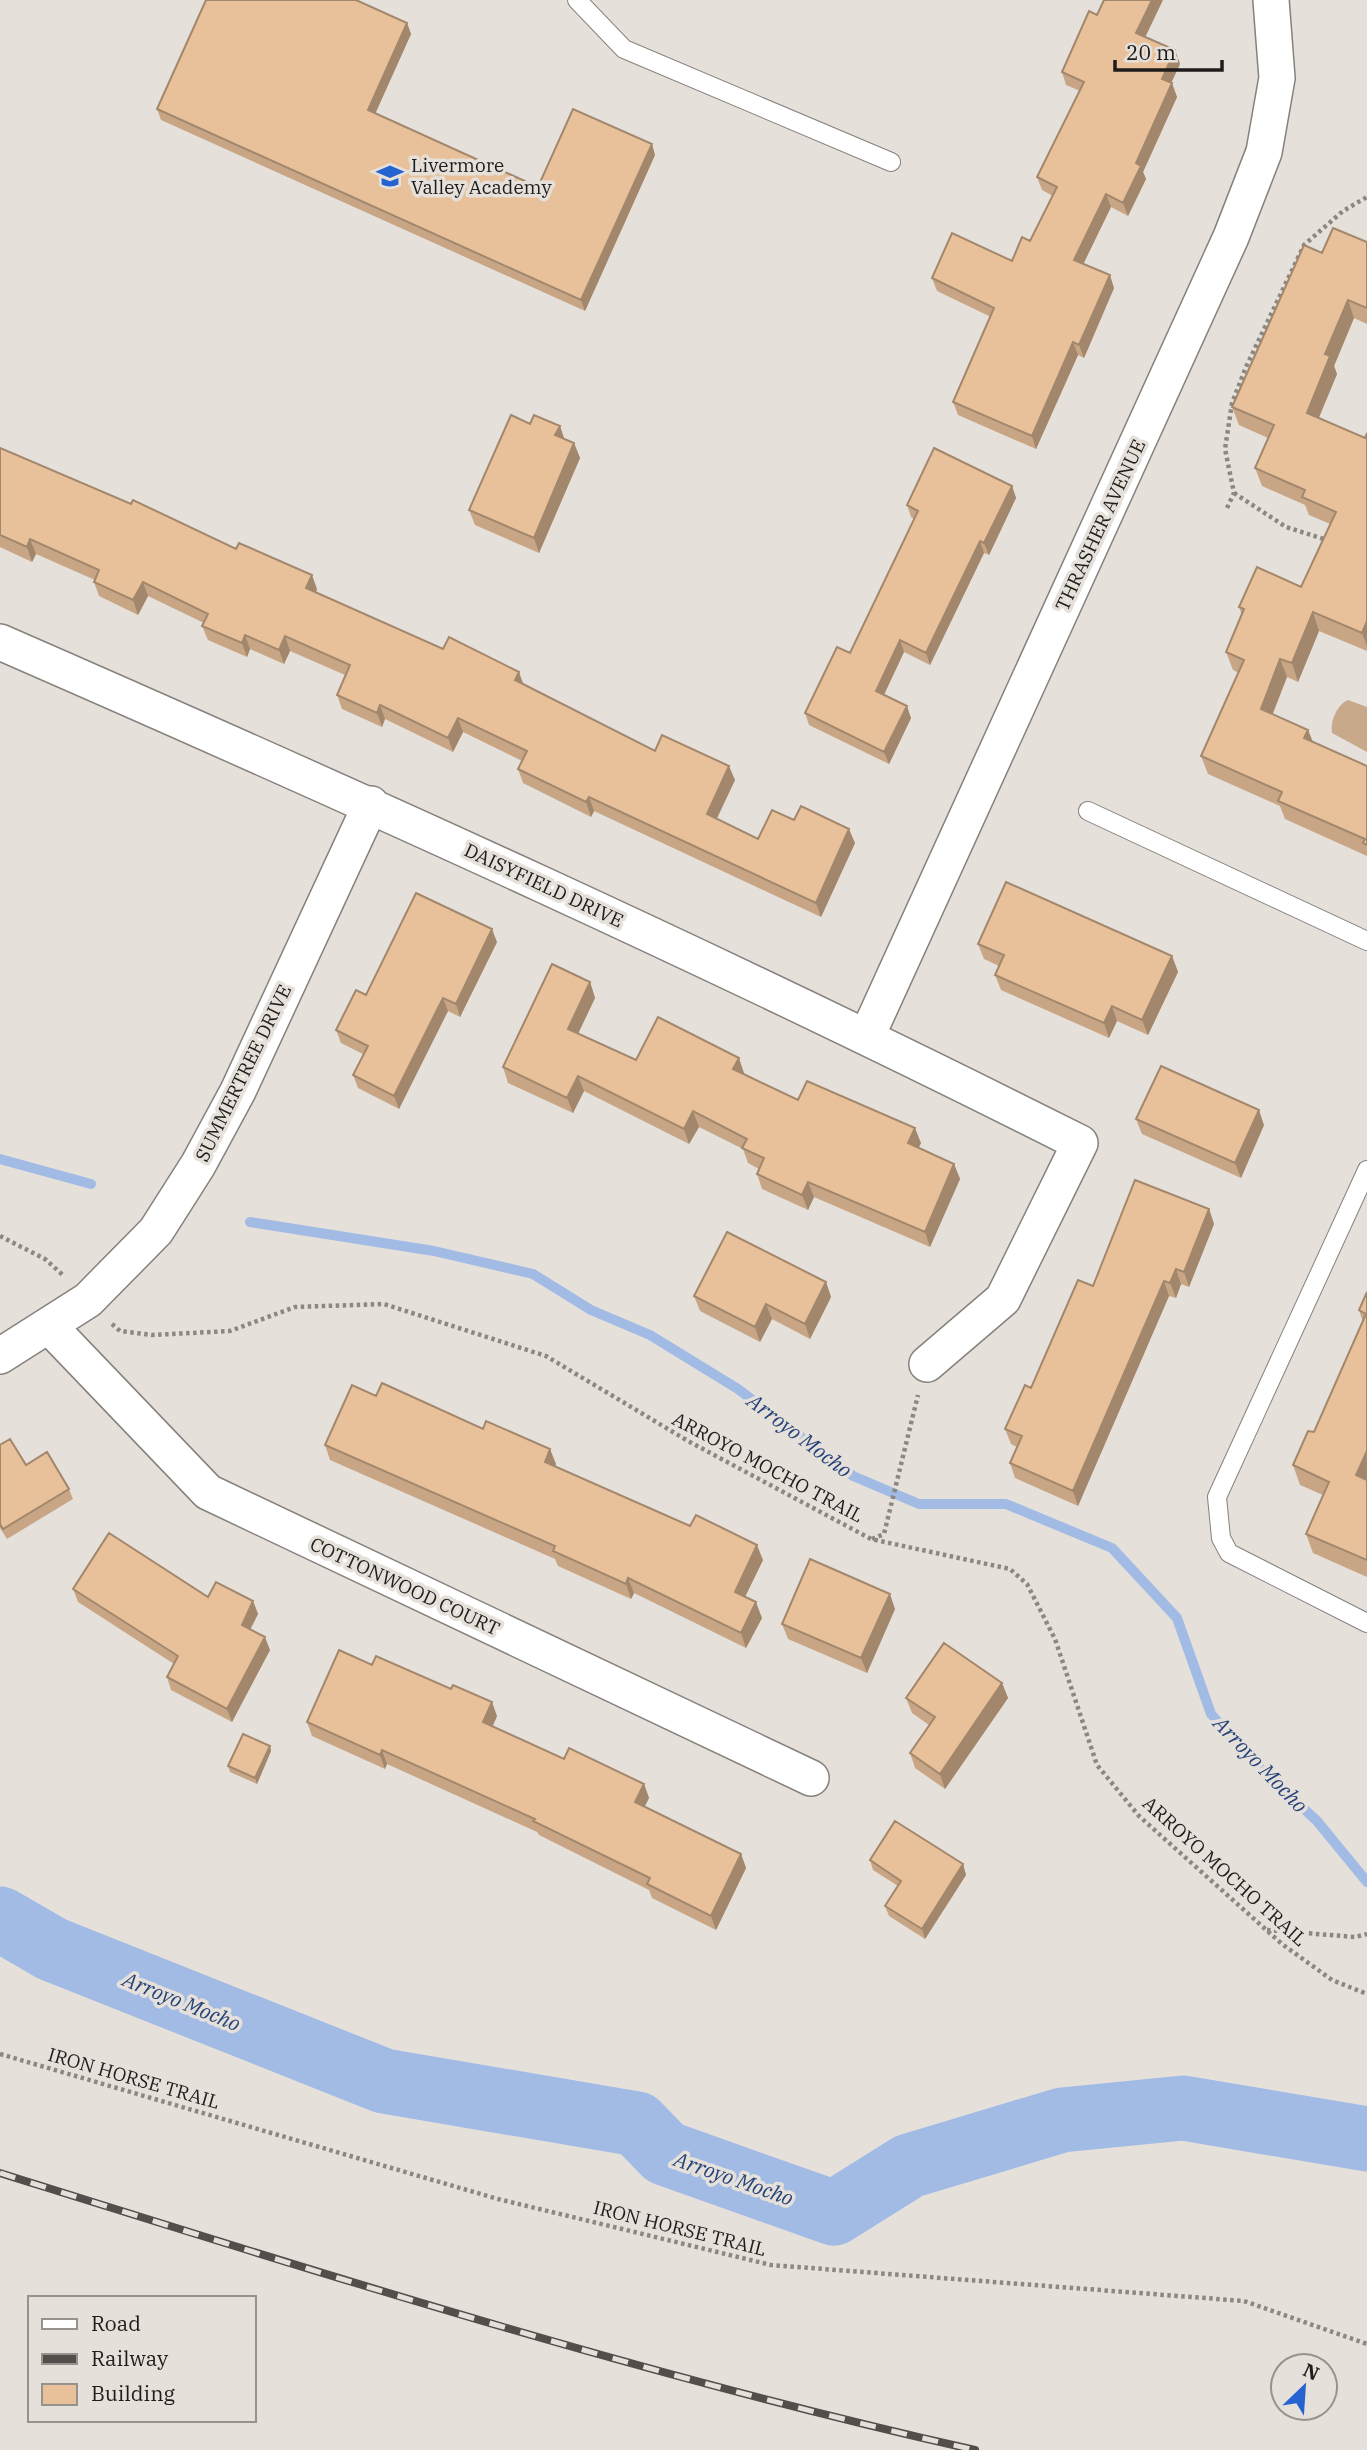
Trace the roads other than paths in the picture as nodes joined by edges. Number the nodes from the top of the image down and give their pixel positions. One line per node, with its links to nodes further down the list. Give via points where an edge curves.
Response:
1 (577, 0): 3 (lane, via 624,49)
2 (1271, 0): 8 (street, THRASHER AVENUE, via 1276,78 1265,152 1231,237)
3 (891, 162)
4 (0, 642): 5 (street, DAISYFIELD DRIVE)
5 (371, 804): 8 (street, DAISYFIELD DRIVE); 10 (street, SUMMERTREE DRIVE, via 238,1091 198,1165 156,1231 89,1300)
6 (1088, 811): 7 (lane)
7 (1367, 941)
8 (867, 1036): 12 (street, DAISYFIELD DRIVE, via 1080,1143 1003,1299)
9 (1367, 1170): 13 (lane, via 1217,1497 1221,1538 1229,1553)
10 (49, 1326): 11 (street, SUMMERTREE DRIVE); 14 (street, COTTONWOOD COURT, via 208,1492)
11 (0, 1356)
12 (927, 1364)
13 (1367, 1623)
14 (811, 1778)

